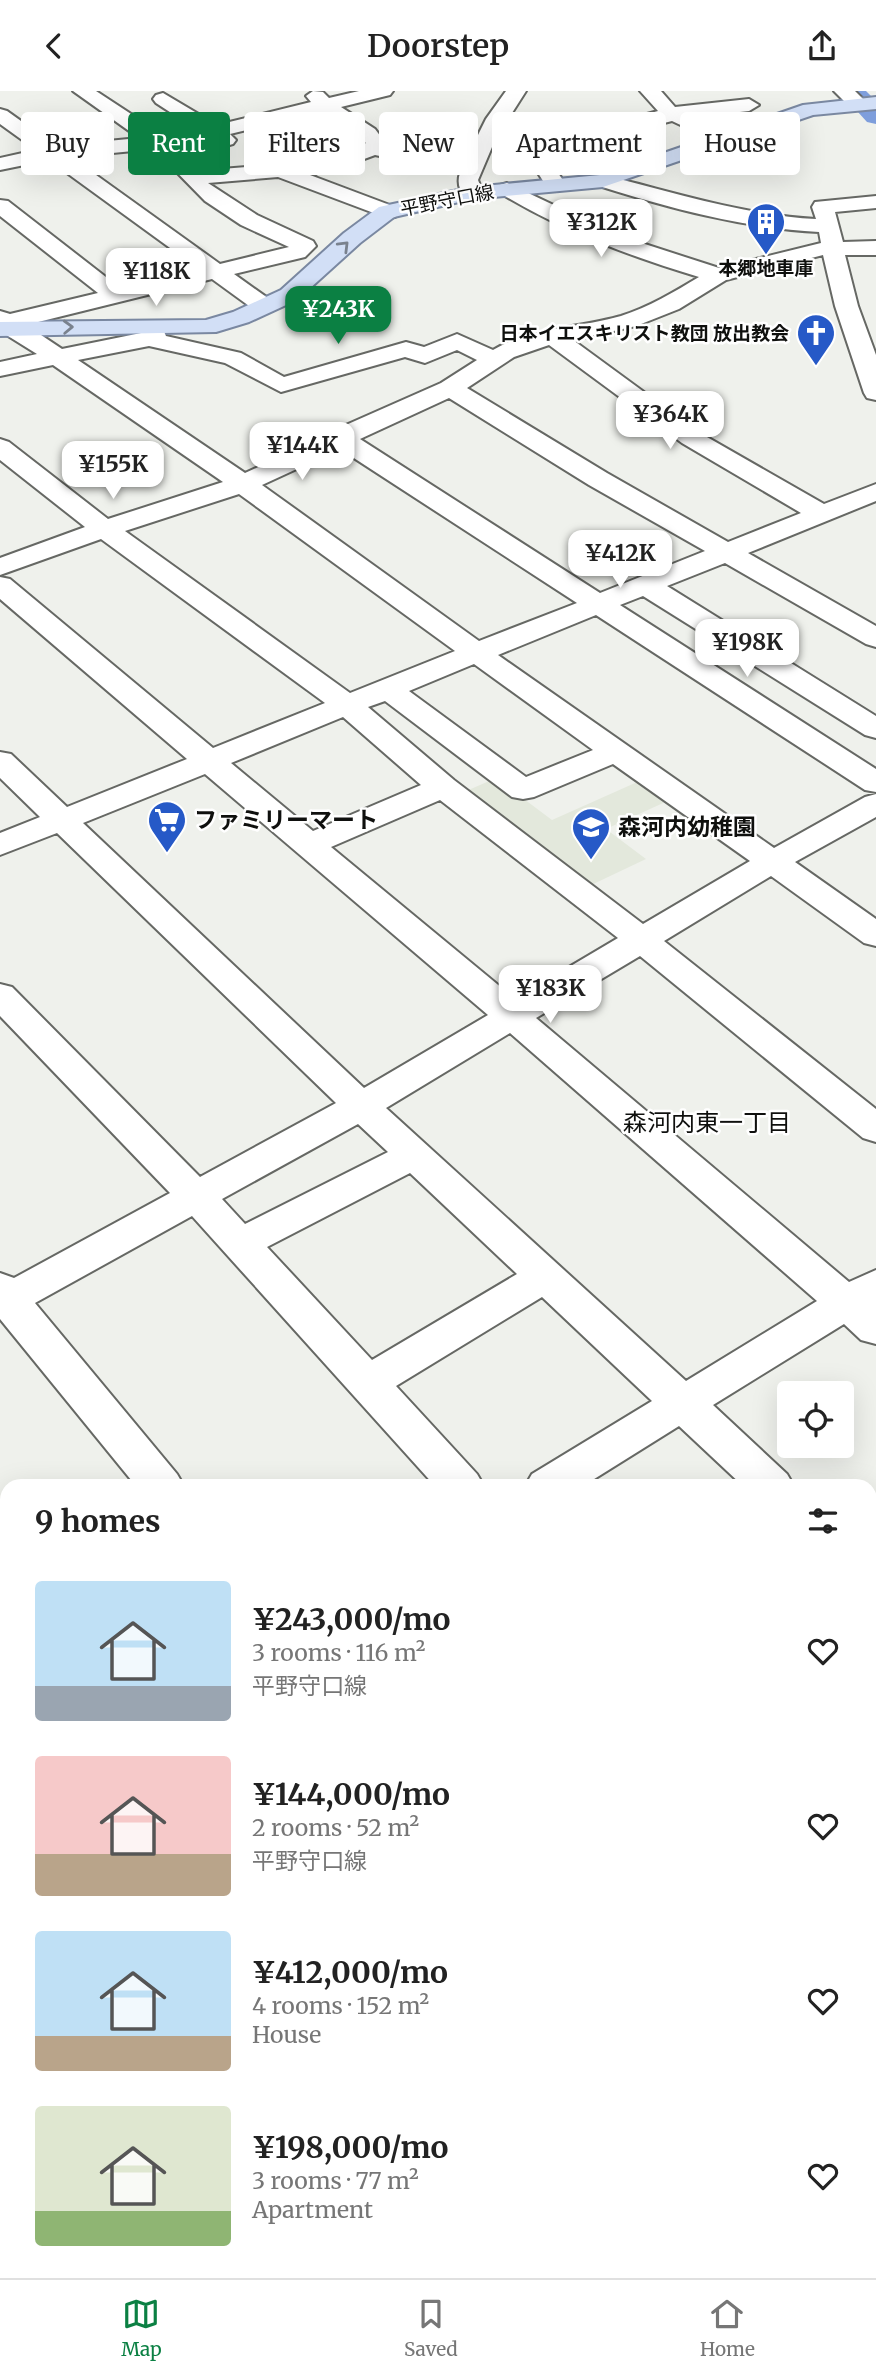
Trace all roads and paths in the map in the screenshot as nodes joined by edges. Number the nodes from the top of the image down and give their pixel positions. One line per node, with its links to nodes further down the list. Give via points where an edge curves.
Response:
1 (83, 91): 17 (street)
2 (383, 91): 6 (street)
3 (516, 91): 19 (street, via 511,115 496,119)
4 (743, 98): 9 (street)
5 (163, 99): 11 (street)
6 (318, 99): 12 (street); 21 (street, via 376,139)
7 (862, 101): 13 (main road, 平野守口線)
8 (635, 106): 9 (street)
9 (664, 106): 15 (street)
10 (230, 110): 16 (street)
11 (183, 112)
12 (284, 112)
13 (800, 113)
14 (0, 115): 18 (street)
15 (680, 115)
16 (244, 116)
17 (128, 121)
18 (21, 131)
19 (485, 142): 20 (street); 24 (street)
20 (492, 142)
21 (373, 148): 22 (street); 23 (street)
22 (379, 149)
23 (365, 151)
24 (478, 156)
25 (21, 159): 26 (street)
26 (0, 164)
27 (244, 174): 34 (street)
28 (82, 175): 45 (street)
29 (188, 175): 34 (street)
30 (290, 175): 41 (street)
31 (470, 175): 38 (street)
32 (549, 175): 36 (street)
33 (620, 175): 35 (main road, 平野守口線)
34 (191, 178): 45 (street, via 250,220 305,246 297,252)
35 (603, 181): 36 (main road, 平野守口線); 42 (street)
36 (556, 186): 37 (main road, 平野守口線)
37 (507, 189): 38 (main road, 平野守口線); 46 (street, via 576,227 646,255)
38 (472, 193): 41 (main road, 平野守口線)
39 (876, 202): 43 (street, via 823,207)
40 (0, 207): 48 (street)
41 (387, 212): 49 (main road, 平野守口線, one-way to 41, via 301,286)
42 (768, 223): 43 (street); 46 (street)
43 (833, 241): 44 (street); 46 (street); 54 (street, via 843,294)
44 (876, 248)
45 (215, 271): 48 (street); 49 (street)
46 (718, 275): 53 (street, via 671,304 628,321)
47 (38, 289): 50 (street)
48 (116, 296): 50 (street)
49 (264, 306): 52 (main road, 平野守口線, via 208,327)
50 (61, 309): 51 (street)
51 (4, 325): 52 (main road, 平野守口線, one-way to 52); 55 (street)
52 (152, 333): 55 (street); 57 (street, via 233,358 281,385)
53 (553, 337): 56 (street); 65 (street, via 691,438)
54 (871, 356): 60 (street)
55 (55, 357): 58 (street); 63 (street)
56 (494, 359): 57 (street, via 457,341 425,356 406,349); 59 (street)
57 (372, 360): 59 (street)
58 (0, 369)
59 (425, 385): 61 (street); 67 (street, via 526,436)
60 (876, 393)
61 (339, 437): 63 (street); 71 (street)
62 (0, 447): 66 (street)
63 (243, 484): 66 (street); 73 (street)
64 (876, 492): 65 (street)
65 (821, 513): 67 (street)
66 (104, 529): 68 (street); 75 (street)
67 (724, 553): 70 (street); 72 (street)
68 (0, 567)
69 (0, 585): 79 (street)
70 (645, 585): 71 (street); 76 (street)
71 (597, 605): 73 (street); 80 (street)
72 (876, 638)
73 (478, 654): 74 (street); 77 (street)
74 (388, 689): 75 (street); 77 (street, via 523,790)
75 (348, 706): 79 (street); 81 (street)
76 (876, 730)
77 (617, 751): 86 (street)
78 (0, 761): 83 (street)
79 (207, 761): 83 (street); 85 (street)
80 (876, 783)
81 (443, 787): 85 (street); 88 (street)
82 (876, 804): 86 (street)
83 (60, 819): 84 (street); 91 (street)
84 (0, 845)
85 (308, 845): 90 (street)
86 (772, 862): 87 (street); 88 (street)
87 (876, 935)
88 (642, 940): 90 (street); 92 (street)
89 (0, 995): 94 (street)
90 (511, 1015): 91 (street); 98 (street)
91 (361, 1106): 93 (street); 94 (street)
92 (876, 1129)
93 (414, 1155): 95 (street); 96 (street)
94 (198, 1198): 95 (street); 97 (street)
95 (240, 1244): 99 (street)
96 (546, 1276): 99 (street); 100 (street)
97 (3, 1297): 101 (street)
98 (866, 1306): 100 (street)
99 (368, 1383): 102 (street)
100 (683, 1403): 103 (street); 104 (street)
101 (156, 1479)
102 (456, 1479)
103 (558, 1479)
104 (764, 1479)

